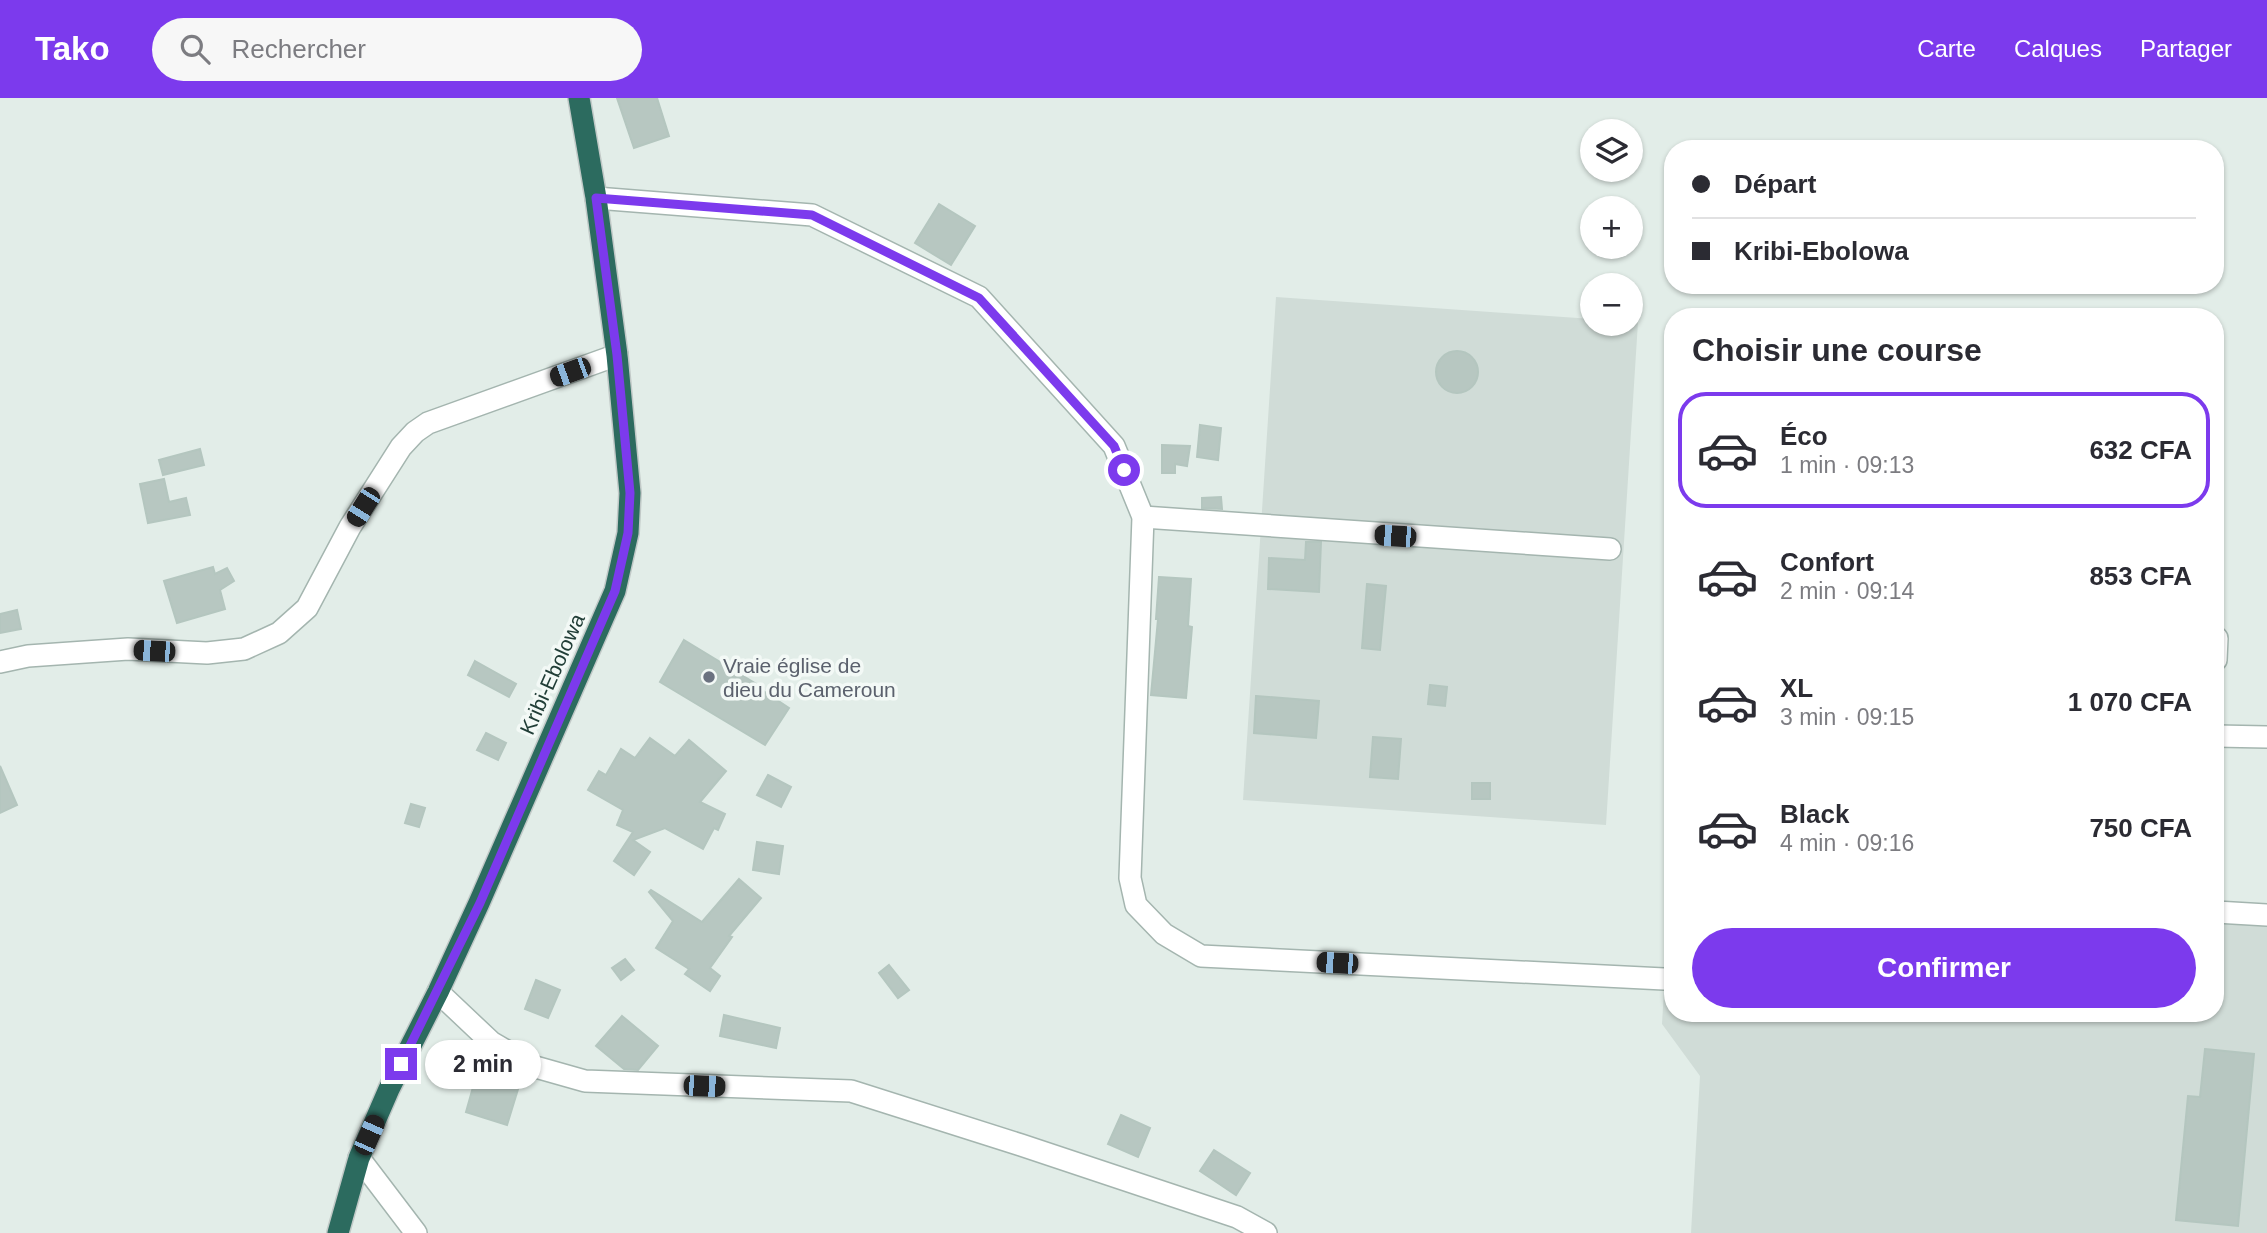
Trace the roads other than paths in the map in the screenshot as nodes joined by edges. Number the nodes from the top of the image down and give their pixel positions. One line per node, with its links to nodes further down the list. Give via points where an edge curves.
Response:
1 (579, 98): 2 (highway, Kribi-Ebolowa)
2 (596, 198): 3 (highway, Kribi-Ebolowa); 4 (street, via 812,215 979,298 1114,446)
3 (617, 355): 6 (street, via 428,423 415,432 350,527 307,608 279,633 244,649 207,653 128,649); 12 (highway, Kribi-Ebolowa, via 630,493 628,533 615,591)
4 (1143, 517): 5 (street); 11 (street, via 1130,878 1136,905 1164,934 1201,956)
5 (1610, 549)
6 (0, 662)
7 (2224, 736): 8 (street)
8 (2267, 737)
9 (2224, 912): 10 (street)
10 (2267, 915)
11 (1664, 979)
12 (438, 992): 13 (highway, Kribi-Ebolowa); 16 (street, via 491,1042 531,1066 585,1081 851,1091 1237,1217)
13 (359, 1158): 14 (highway, Kribi-Ebolowa); 15 (street)
14 (338, 1233)
15 (416, 1233)
16 (1266, 1233)

